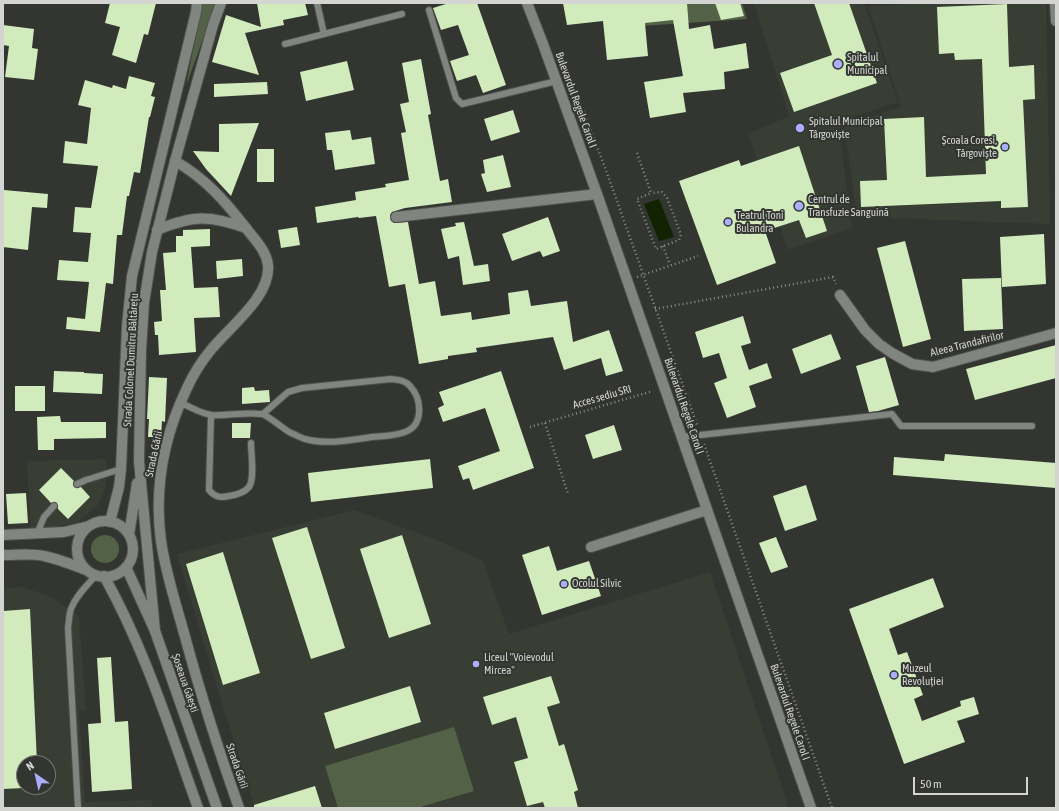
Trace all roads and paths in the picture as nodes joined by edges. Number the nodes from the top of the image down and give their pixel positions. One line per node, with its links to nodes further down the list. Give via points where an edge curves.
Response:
1 (197, 3): 41 (main road, Strada Colonel Dumitru Băltărețu, via 132,276 127,326)
2 (317, 3): 10 (lane)
3 (1055, 3): 6 (main road)
4 (218, 4): 15 (main road, Strada Colonel Dumitru Băltărețu)
5 (529, 6): 13 (main road, Bulevardul Regele Carol I)
6 (1056, 7): 9 (main road)
7 (429, 10): 13 (lane, via 456,98 462,104)
8 (402, 14): 10 (lane)
9 (1056, 21)
10 (324, 34): 11 (lane)
11 (284, 44)
12 (566, 68): 24 (path)
13 (557, 81): 17 (main road, Bulevardul Regele Carol I)
14 (637, 153): 16 (path)
15 (175, 161): 19 (main road, Strada Gării, via 212,188 232,208); 20 (main road, Strada Colonel Dumitru Băltărețu)
16 (651, 193): 21 (path, via 637,199 656,249); 21 (path, via 662,192 667,198 681,235 679,240)
17 (597, 194): 18 (main road); 25 (main road, Bulevardul Regele Carol I)
18 (396, 217)
19 (246, 228): 20 (main road, via 203,217 186,219); 31 (main road, Strada Gării, via 266,257 268,271 265,284 249,309 209,352 194,374)
20 (157, 230): 40 (main road, Strada Colonel Dumitru Băltărețu, via 148,269 142,326)
21 (663, 246): 23 (path)
22 (698, 256): 23 (path)
23 (670, 266): 24 (path)
24 (643, 275): 25 (path); 27 (path)
25 (627, 280): 28 (main road, Bulevardul Regele Carol I)
26 (840, 295): 27 (path, via 833,277); 29 (main road, Aleea Trandafirilor, via 865,330 879,344 912,364 933,367)
27 (655, 309): 28 (path); 37 (path)
28 (638, 312): 30 (main road, Bulevardul Regele Carol I)
29 (1056, 334)
30 (665, 387): 34 (path, Acces sediu SRI); 38 (main road, Bulevardul Regele Carol I)
31 (181, 402): 33 (lane); 59 (main road, Strada Gării, via 161,470 161,542 200,690)
32 (262, 414): 32 (lane, via 288,392 302,388 391,379 403,380 410,385 419,405 419,418 406,432 343,440 305,439 285,430); 33 (lane)
33 (212, 415): 39 (lane, via 209,490 214,496 240,494 248,488 252,480)
34 (545, 423): 36 (path, Acces sediu SRI); 43 (path)
35 (1032, 426): 37 (lane, via 901,426 892,414)
36 (530, 427)
37 (700, 434): 38 (lane); 61 (path)
38 (682, 437): 45 (main road, Bulevardul Regele Carol I)
39 (251, 443)
40 (139, 461): 50 (main road); 55 (main road, Strada Colonel Dumitru Băltărețu)
41 (122, 469): 42 (lane); 46 (main road, Strada Colonel Dumitru Băltărețu)
42 (77, 484)
43 (568, 494)
44 (54, 506): 48 (lane, via 44,517)
45 (707, 510): 51 (main road); 60 (main road, Bulevardul Regele Carol I)
46 (110, 522): 47 (main road); 50 (main road, via 122,527)
47 (91, 525): 48 (main road, via 69,531); 54 (main road, via 80,537 77,548 80,561)
48 (36, 534): 49 (main road)
49 (3, 535)
50 (129, 535): 53 (main road, via 133,550)
51 (591, 547)
52 (3, 555): 54 (main road, via 45,556)
53 (126, 567): 54 (main road, via 115,575); 55 (main road, Șoseaua Găești)
54 (96, 574): 56 (lane, via 79,594 70,610 68,628); 57 (main road, via 123,612 136,640)
55 (155, 631): 58 (main road, Șoseaua Găești)
56 (78, 808)
57 (198, 808)
58 (217, 808)
59 (239, 808)
60 (811, 808)
61 (832, 808)

